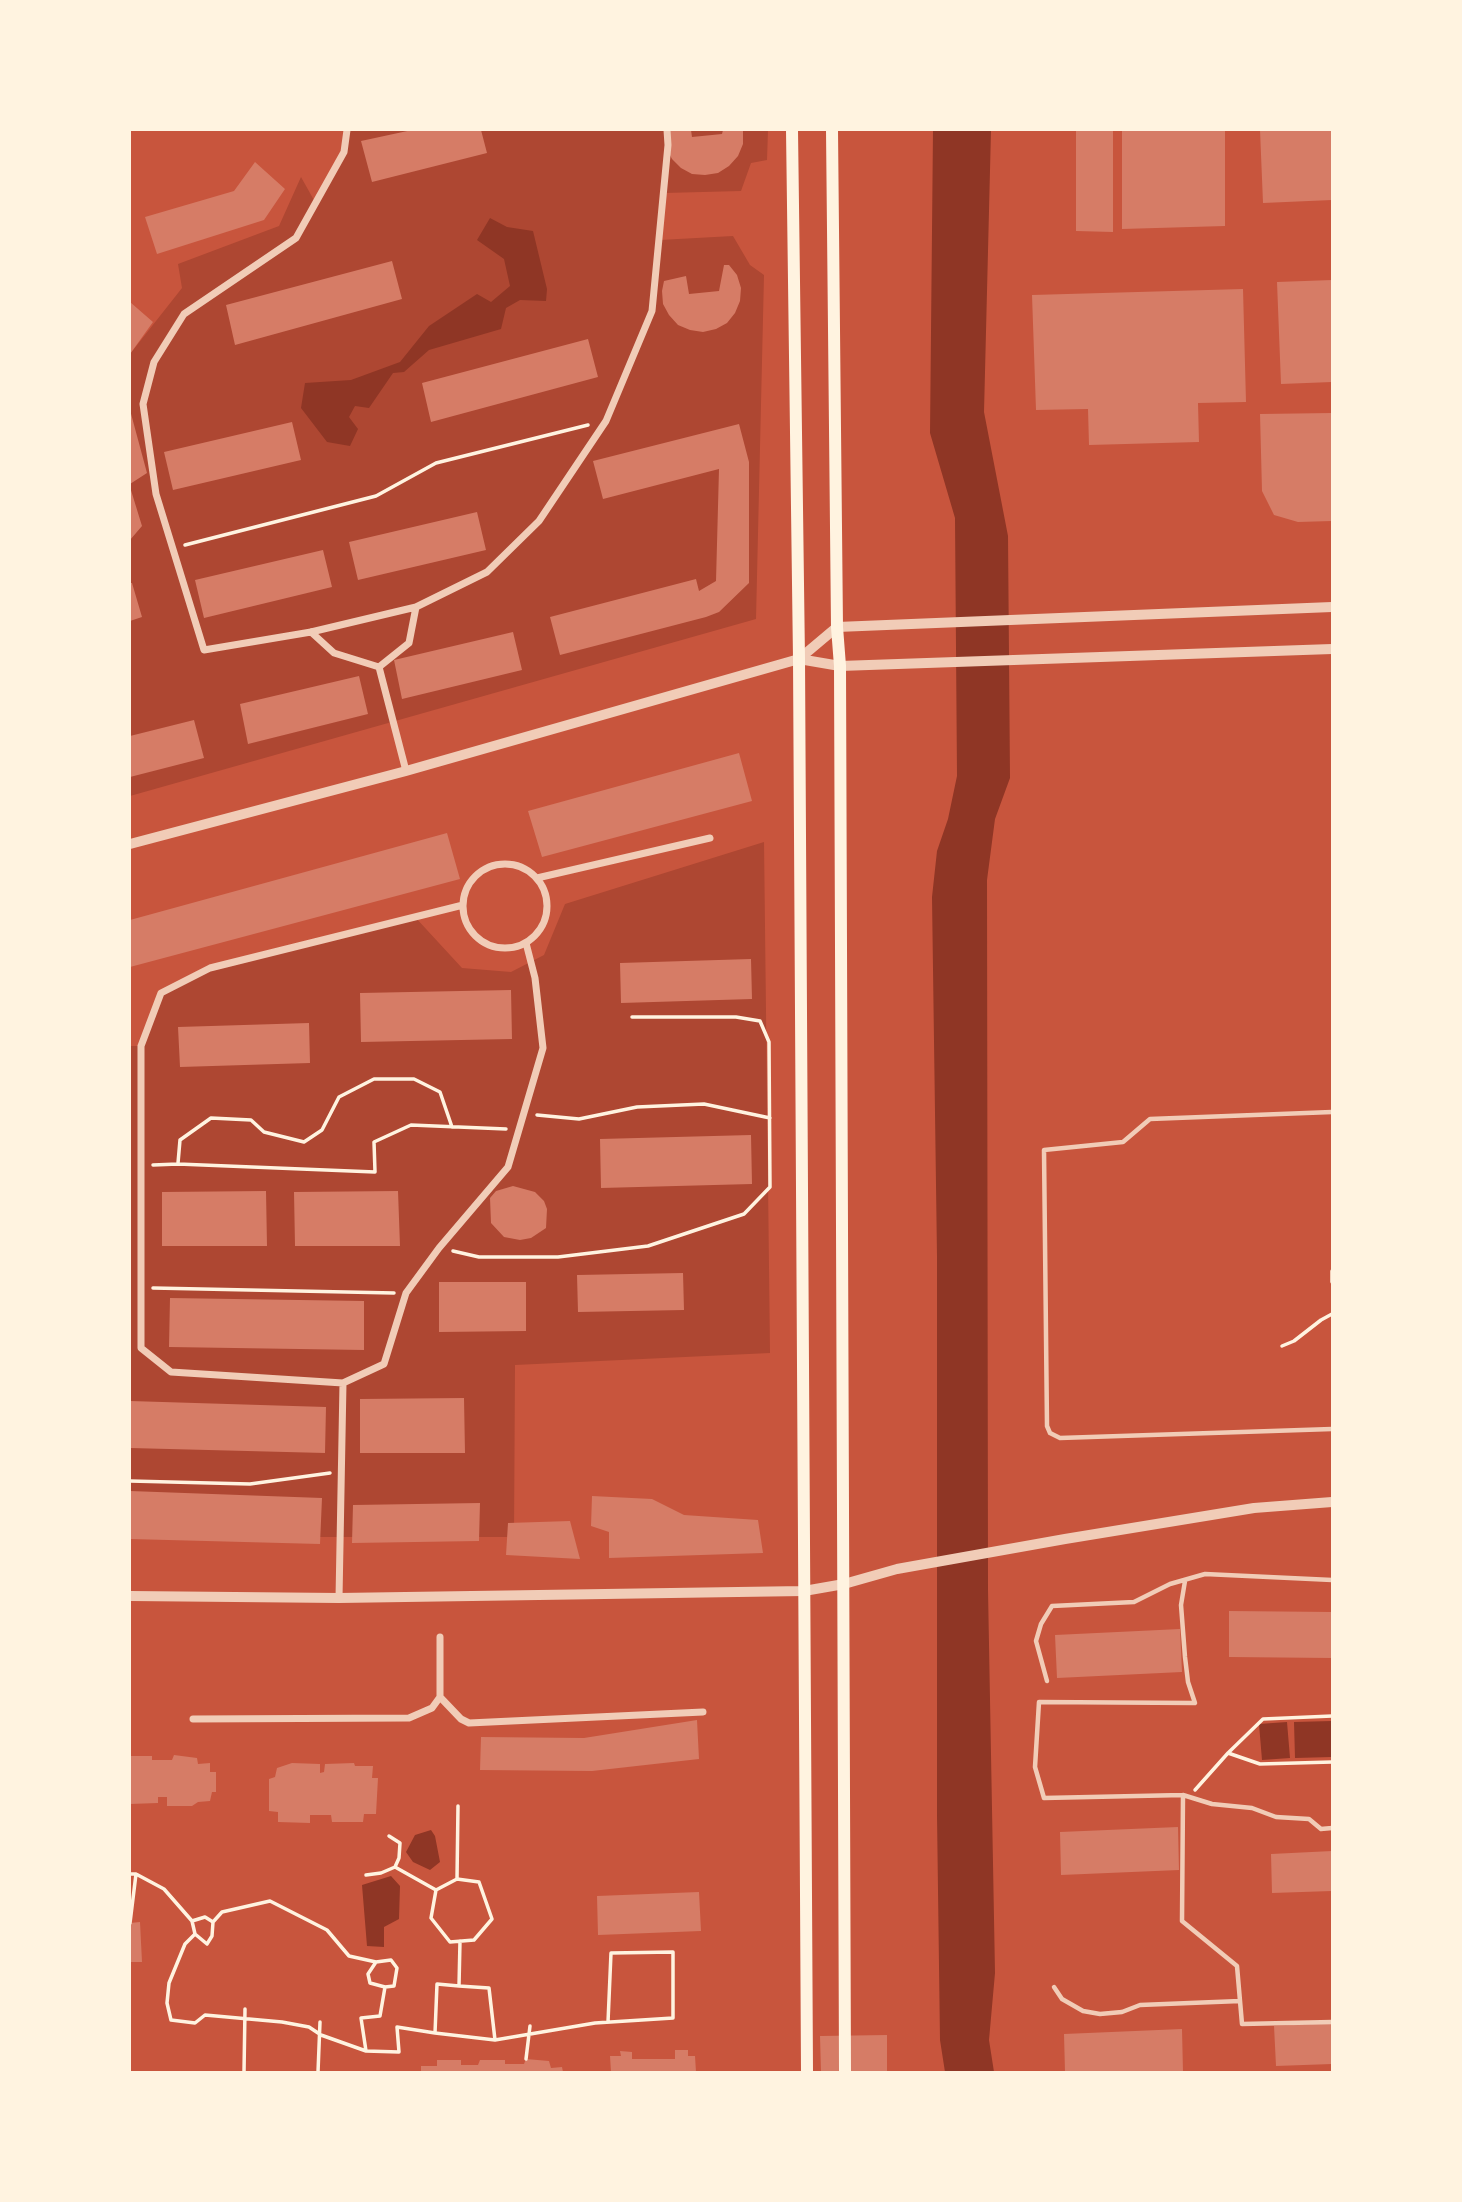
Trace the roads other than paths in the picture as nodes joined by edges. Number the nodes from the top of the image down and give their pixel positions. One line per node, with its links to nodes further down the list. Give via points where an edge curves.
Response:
1 (347, 130): 8 (street, via 344,152 296,238 184,314 154,362 143,404 156,494 204,650)
2 (667, 130): 5 (street, via 652,311 606,421 539,521 487,572)
3 (792, 130): 10 (main road)
4 (832, 130): 7 (main road)
5 (416, 607): 8 (street); 12 (street, via 409,643)
6 (1332, 607): 7 (street)
7 (837, 627): 10 (street); 11 (main road)
8 (311, 632): 12 (street, via 334,653)
9 (1332, 649): 11 (street)
10 (799, 659): 11 (street); 13 (street); 28 (main road)
11 (840, 666): 27 (main road)
12 (379, 667): 13 (street)
13 (406, 771): 15 (street)
14 (710, 838): 16 (street)
15 (130, 844)
16 (537, 878): 17 (street, via 512,864 484,869 473,878); 18 (street, via 548,901 547,913 536,936)
17 (463, 905): 18 (street, via 464,918 478,939 501,948); 21 (street, via 210,968 161,993 141,1046)
18 (526, 943): 22 (street, via 543,1048 508,1167 406,1293 384,1364)
19 (1332, 1112): 23 (lane, via 1150,1119 1123,1142 1044,1150 1050,1433 1060,1438)
20 (130, 1250): 21 (street)
21 (141, 1250): 22 (street, via 141,1348 172,1371)
22 (344, 1383): 30 (street)
23 (1332, 1429)
24 (1332, 1502): 27 (street, via 1254,1508 897,1569)
25 (1332, 1580): 26 (lane, via 1205,1574)
26 (1185, 1581): 32 (lane, via 1134,1602 1052,1606 1035,1641); 36 (lane, via 1181,1605 1185,1657 1195,1703 1039,1702 1035,1767 1044,1798)
27 (844, 1584): 28 (street); 42 (main road)
28 (804, 1591): 30 (street); 41 (main road)
29 (130, 1596): 30 (street)
30 (339, 1598)
31 (440, 1637): 33 (street)
32 (1047, 1681)
33 (440, 1697): 34 (street, via 469,1723); 35 (street, via 432,1708 409,1718)
34 (703, 1712)
35 (193, 1718)
36 (1186, 1796): 37 (lane, via 1276,1817 1309,1819 1321,1829); 39 (lane, via 1182,1921 1237,1966)
37 (1332, 1828)
38 (1054, 1987): 39 (lane, via 1062,1999 1100,2014 1140,2005)
39 (1240, 2001): 40 (lane, via 1242,2024)
40 (1332, 2022)
41 (807, 2073)
42 (845, 2073)

